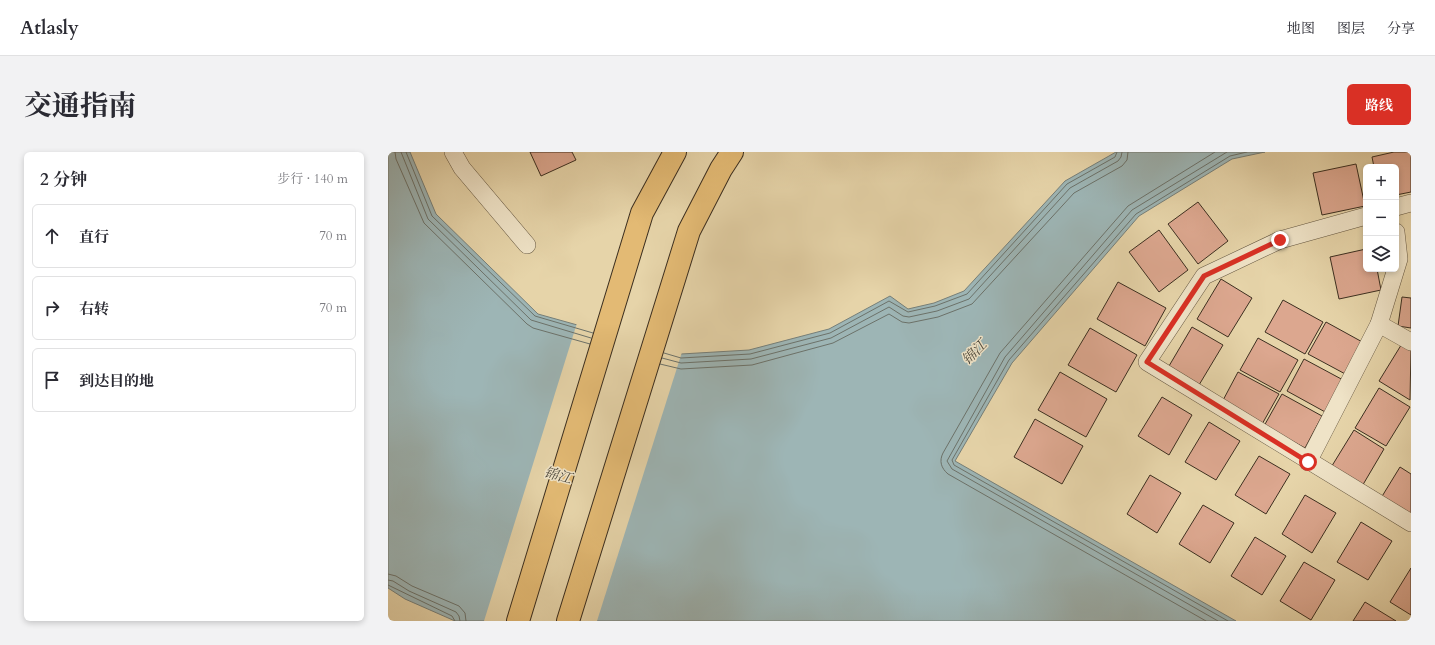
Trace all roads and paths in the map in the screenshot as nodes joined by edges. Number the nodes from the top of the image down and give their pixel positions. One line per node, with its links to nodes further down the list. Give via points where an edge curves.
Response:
1 (453, 152): 8 (street, via 462,168)
2 (675, 152): 13 (main road, via 642,213)
3 (732, 152): 14 (main road, via 689,231)
4 (1411, 203): 5 (street)
5 (1399, 206)
6 (1363, 217): 11 (street, via 1280,240 1204,276 1147,362)
7 (1396, 236): 9 (street, via 1399,259)
8 (527, 245)
9 (1379, 324): 10 (street); 11 (street)
10 (1411, 342)
11 (1308, 462): 12 (street)
12 (1411, 523)
13 (518, 621)
14 (568, 621)

